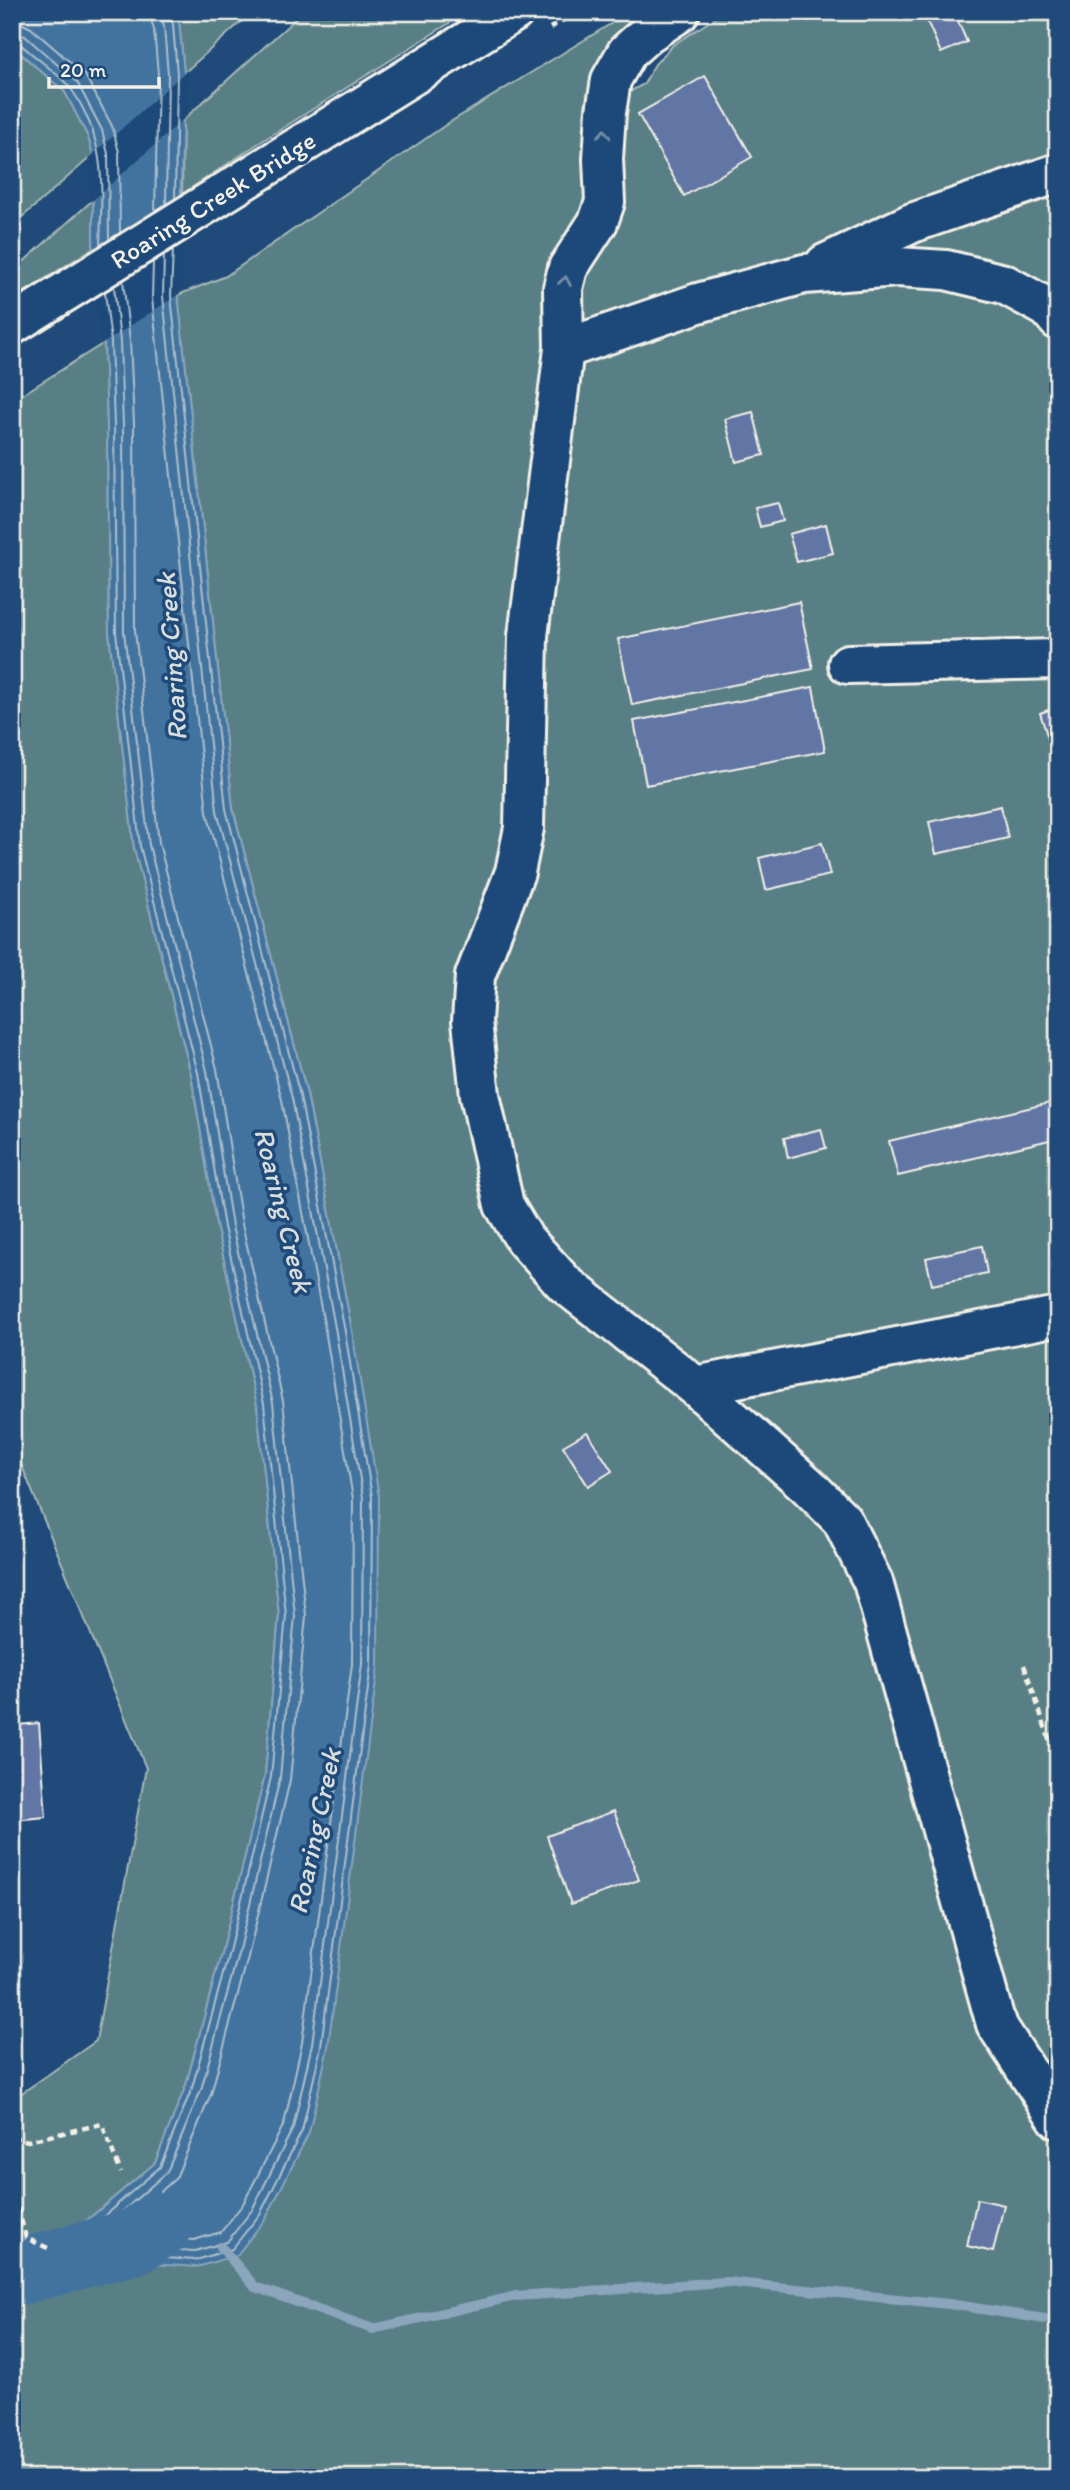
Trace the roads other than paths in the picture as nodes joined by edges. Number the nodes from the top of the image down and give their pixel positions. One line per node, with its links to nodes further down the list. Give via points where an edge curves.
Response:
1 (514, 12): 6 (main road, Roaring Creek Bridge)
2 (680, 12): 7 (main road, one-way to 2, via 563,288 568,268 598,222 605,202 604,148 611,80 627,52)
3 (1058, 173): 4 (main road, via 912,223)
4 (804, 274): 5 (main road, via 897,267 946,270 1004,284 1048,307); 7 (main road, via 698,303)
5 (1058, 320)
6 (12, 325)
7 (564, 349): 11 (main road, via 528,635 524,828 514,872 475,976 472,1021 480,1095 504,1205 525,1240 565,1284)
8 (1058, 659): 9 (main road)
9 (848, 664)
10 (1058, 1315): 11 (main road)
11 (695, 1386): 12 (main road, via 842,1520 860,1553 873,1582 996,2024)
12 (1058, 2119)

